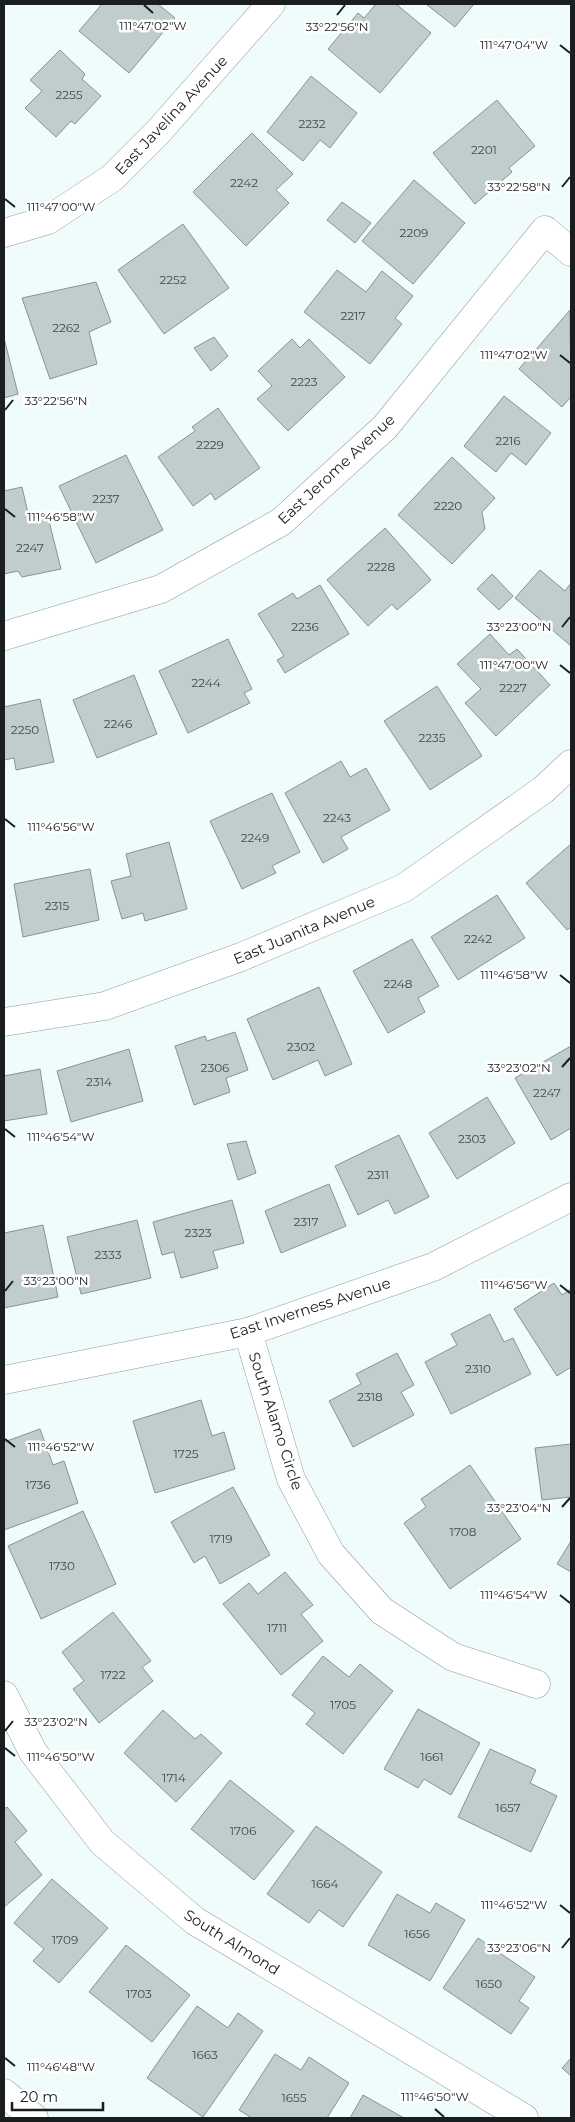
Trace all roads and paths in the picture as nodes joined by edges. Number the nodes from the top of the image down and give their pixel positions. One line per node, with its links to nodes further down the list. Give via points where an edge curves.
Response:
1 (270, 4): 2 (street, East Javelina Avenue, via 158,132 112,178 48,220)
2 (4, 233)
3 (571, 252): 4 (street, East Jerome Avenue, via 545,230 385,427 282,522 161,589)
4 (4, 636)
5 (571, 764): 6 (street, East Juanita Avenue, via 543,790 404,888 241,957 105,1006)
6 (4, 1022)
7 (571, 1197): 8 (street, East Inverness Avenue, via 433,1267)
8 (248, 1332): 9 (street, East Inverness Avenue); 10 (street, South Alamo Circle, via 292,1479 330,1554 382,1612 454,1657)
9 (4, 1380)
10 (536, 1684)
11 (4, 1696): 14 (street, South Almond, via 33,1752 102,1842 194,1921)
12 (4, 2093): 13 (street)
13 (34, 2118)
14 (524, 2118)

